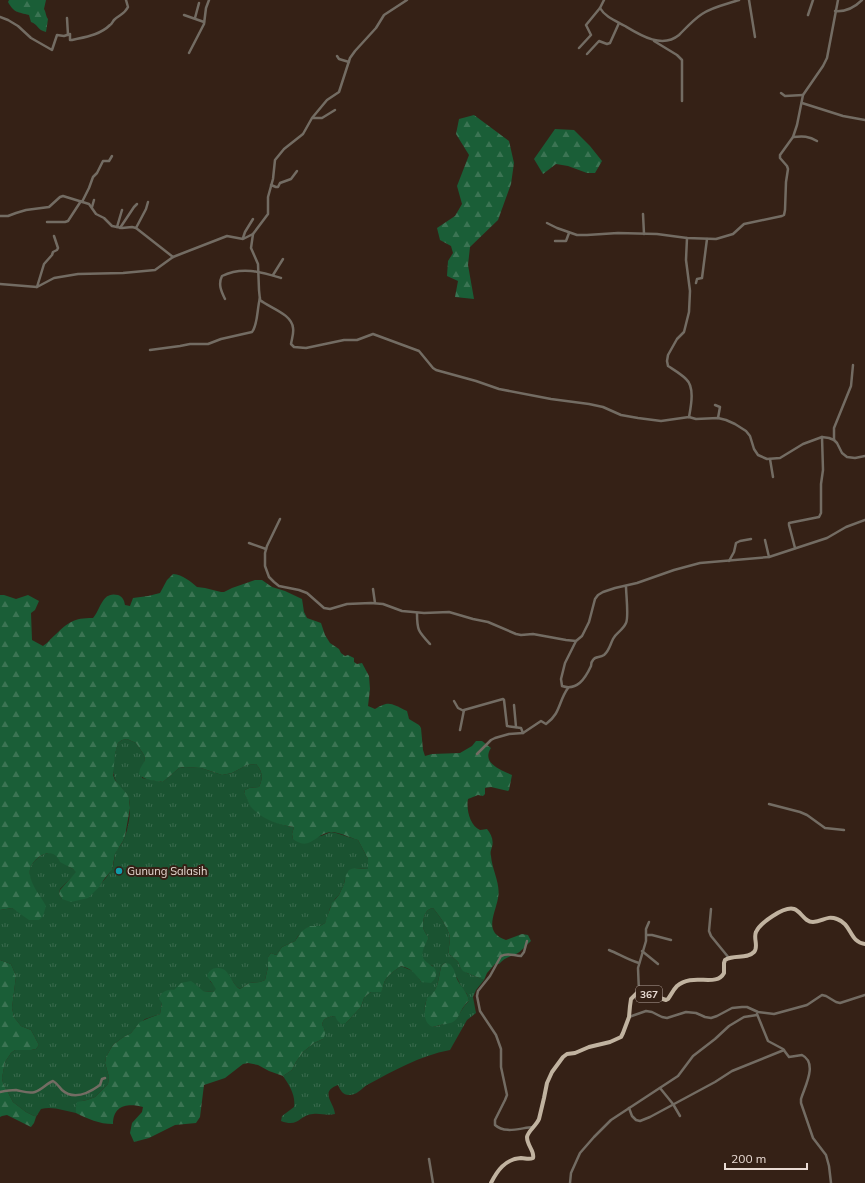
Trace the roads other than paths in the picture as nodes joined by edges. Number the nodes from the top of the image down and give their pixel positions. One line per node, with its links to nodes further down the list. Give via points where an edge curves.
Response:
1 (126, 0): 21 (street, via 128,7 124,13 102,32 72,40 70,34)
2 (209, 0): 19 (street)
3 (407, 0): 28 (street, via 384,15)
4 (604, 0): 12 (street)
5 (739, 0): 10 (street)
6 (749, 0): 22 (street)
7 (813, 0): 15 (street)
8 (838, 0): 13 (street)
9 (862, 0): 13 (street, via 856,6)
10 (734, 1): 23 (street, via 701,14 676,37)
11 (199, 3): 18 (street)
12 (600, 8): 20 (street); 24 (street, via 586,25 591,35)
13 (835, 11): 30 (street, via 827,58)
14 (184, 15): 18 (street)
15 (808, 15)
16 (0, 17): 21 (street, via 51,49 57,35)
17 (67, 18): 21 (street)
18 (195, 18): 19 (street)
19 (204, 22): 25 (street)
20 (619, 23): 23 (street); 26 (street, via 609,43 599,41)
21 (68, 35)
22 (755, 37)
23 (654, 41): 31 (street, via 682,61)
24 (579, 48)
25 (189, 53)
26 (587, 54)
27 (337, 56): 28 (street)
28 (349, 62): 34 (street, via 339,92)
29 (781, 93): 30 (street, via 785,96)
30 (803, 95): 32 (street)
31 (682, 101)
32 (802, 103): 35 (street); 36 (street)
33 (335, 110): 34 (street, via 322,118)
34 (312, 118): 40 (street, via 303,134 284,149 276,160)
35 (865, 120)
36 (793, 137): 37 (street, via 808,137); 60 (street, via 780,156 788,169 784,215 744,224 737,232 726,237)
37 (817, 141)
38 (112, 156): 42 (street, via 109,161 103,161)
39 (297, 171): 40 (street, via 290,180 280,183 278,187)
40 (271, 185): 55 (street, via 268,214)
41 (94, 200): 45 (street)
42 (82, 201): 45 (street); 48 (street, via 62,196 49,207); 50 (street, via 68,221)
43 (148, 202): 53 (street)
44 (137, 204): 52 (street)
45 (92, 208): 52 (street, via 112,226)
46 (122, 210): 52 (street)
47 (643, 214): 56 (street)
48 (0, 216)
49 (253, 219): 59 (street)
50 (47, 222)
51 (547, 223): 54 (street)
52 (119, 228): 53 (street)
53 (136, 228): 62 (street)
54 (570, 233): 56 (street); 61 (street, via 567,240)
55 (253, 234): 59 (street); 64 (street, via 251,248 258,262)
56 (644, 234): 58 (street)
57 (54, 236): 69 (street, via 58,248 44,264)
58 (687, 238): 60 (street); 75 (street, via 689,312 684,332 675,343 667,361 668,366 689,382)
59 (243, 239): 62 (street, via 227,236)
60 (707, 239): 67 (street, via 702,278 697,279)
61 (555, 241)
62 (173, 257): 69 (street, via 155,270 78,274 54,278)
63 (283, 259): 65 (street)
64 (259, 272): 65 (street); 70 (street); 71 (street, via 243,270 222,276 220,289)
65 (273, 275): 66 (street)
66 (281, 278)
67 (696, 283)
68 (0, 284): 69 (street)
69 (37, 287)
70 (260, 298): 72 (street, via 255,328 252,332 208,344); 75 (street, via 291,322 291,344 294,347 306,348 344,340 357,340 373,334 419,351 433,368 499,389 589,404 646,420 661,421)
71 (225, 299)
72 (150, 350)
73 (853, 364): 78 (street, via 851,386 834,428)
74 (715, 405): 76 (street, via 720,407)
75 (689, 417): 76 (street)
76 (718, 418): 80 (street, via 743,428 758,455)
77 (822, 437): 78 (street); 80 (street, via 803,444 780,458); 87 (street, via 821,513 819,517 790,523)
78 (834, 440): 79 (street, via 845,456)
79 (865, 456)
80 (770, 459): 81 (street)
81 (773, 478)
82 (280, 519): 88 (street)
83 (865, 520): 87 (street, via 827,538)
84 (751, 539): 90 (street, via 738,541)
85 (765, 540): 89 (street)
86 (249, 543): 88 (street)
87 (795, 548): 89 (street)
88 (266, 549): 93 (street, via 266,570 279,586 306,593 326,609 347,604)
89 (769, 557): 90 (street)
90 (729, 561): 91 (street, via 693,565)
91 (626, 586): 95 (street, via 606,591 596,597 589,622 582,636); 97 (street, via 626,624 613,638 606,653 593,660 582,681)
92 (373, 589): 93 (street)
93 (374, 603): 94 (street)
94 (417, 613): 95 (street, via 449,612 488,622 518,635 533,634); 96 (street, via 419,630)
95 (576, 641): 97 (street, via 565,663 561,679 561,686)
96 (430, 644)
97 (568, 688): 103 (street, via 551,720 546,724 542,721)
98 (454, 701): 100 (street, via 458,708)
99 (514, 705): 101 (street)
100 (464, 711): 101 (street, via 503,699 507,726); 102 (street)
101 (516, 727): 103 (street, via 521,728)
102 (460, 730)
103 (523, 733): 104 (street, via 495,738)
104 (477, 754)
105 (769, 804): 106 (street, via 800,812 825,828)
106 (844, 830)
107 (711, 909): 115 (street, via 709,931)
108 (649, 922): 109 (street)
109 (647, 935): 110 (street); 114 (street)
110 (671, 940)
111 (527, 942): 129 (street, via 521,956 501,956 478,991 477,999 480,1010 496,1035 501,1049 506,1095 495,1125 512,1130)
112 (865, 944): 115 (main road, via 856,940 841,920 828,918 811,922 795,909 788,908 776,914 757,930 754,952 742,957)
113 (609, 950): 116 (street)
114 (642, 952): 116 (street); 117 (street)
115 (729, 958): 118 (main road, 367, via 724,962 725,972 721,978 712,981 686,981 678,986 667,1000)
116 (639, 963): 118 (street)
117 (658, 964)
118 (639, 992): 121 (main road, 367, via 631,999)
119 (865, 996): 120 (street, via 840,1003 823,995 806,1005 781,1012)
120 (757, 1014): 121 (street, via 747,1007 742,1007 732,1008 711,1018 686,1012 664,1018 646,1011); 122 (street, via 768,1041); 124 (street, via 744,1017 729,1026 693,1056 678,1076)
121 (629, 1017): 129 (main road, 367, via 618,1039 563,1057 547,1083 543,1105)
122 (784, 1050): 126 (street, via 732,1071); 134 (street, via 789,1057 802,1055 809,1063 810,1072 801,1103 813,1138 826,1155)
123 (104, 1078): 125 (street, via 100,1085 81,1095 66,1094 53,1081 36,1092)
124 (660, 1088): 126 (street); 127 (street)
125 (0, 1092)
126 (673, 1104): 127 (street, via 638,1121 634,1119); 128 (street)
127 (629, 1108): 133 (street, via 611,1120 585,1148 575,1163)
128 (680, 1116)
129 (535, 1126): 132 (main road, 367, via 527,1138 528,1145 534,1153 533,1158 519,1158 505,1163)
130 (429, 1159): 131 (street)
131 (433, 1183)
132 (490, 1183)
133 (570, 1183)
134 (831, 1183)

